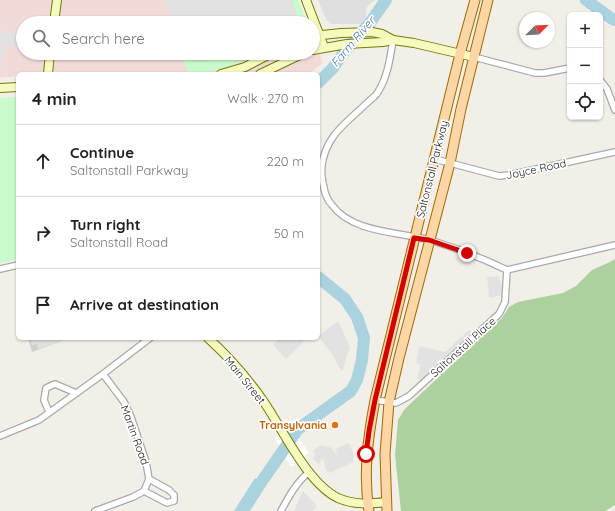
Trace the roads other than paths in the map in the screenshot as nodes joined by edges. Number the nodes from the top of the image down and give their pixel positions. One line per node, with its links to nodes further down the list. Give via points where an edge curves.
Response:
1 (57, 0): 5 (main road)
2 (306, 0): 6 (main road)
3 (475, 0): 12 (main road, Saltonstall Parkway)
4 (488, 0): 13 (main road, Saltonstall Parkway)
5 (55, 16)
6 (311, 16)
7 (320, 36): 8 (main road, via 372,32)
8 (393, 40): 10 (main road); 12 (main road); 28 (street, via 387,73 378,93 334,134 323,157 321,176 331,205 342,215 357,224)
9 (320, 41): 10 (main road)
10 (324, 47): 11 (main road)
11 (320, 48)
12 (460, 54): 13 (main road); 26 (main road, Saltonstall Parkway)
13 (474, 57): 17 (street, via 535,73); 27 (main road, Saltonstall Parkway)
14 (49, 60): 18 (main road)
15 (258, 60): 19 (main road)
16 (289, 60): 20 (main road)
17 (567, 69)
18 (48, 72)
19 (228, 72)
20 (264, 72)
21 (603, 84): 24 (street)
22 (16, 87): 23 (main road)
23 (0, 88)
24 (615, 110)
25 (615, 152): 27 (street, Joyce Road, via 499,176)
26 (435, 159): 27 (street, Joyce Road); 28 (main road, Saltonstall Parkway)
27 (450, 163): 29 (main road, Saltonstall Parkway)
28 (414, 238): 29 (street); 38 (main road, Saltonstall Parkway)
29 (429, 240): 33 (street); 39 (main road, Saltonstall Parkway)
30 (615, 245): 33 (street)
31 (16, 265): 32 (street)
32 (0, 269)
33 (507, 270): 39 (street, Saltonstall Place, via 505,302 499,314 410,396 399,402)
34 (147, 340): 36 (street)
35 (210, 340): 44 (main road, Main Street, via 252,386)
36 (103, 374): 37 (street); 45 (street, Martin Road, via 124,402 146,462)
37 (76, 393): 40 (street); 40 (street, via 55,384 46,388 44,400)
38 (375, 400): 39 (street, Saltonstall Place); 41 (main road, Saltonstall Parkway)
39 (389, 402): 42 (main road, Saltonstall Parkway)
40 (49, 412): 43 (street, via 39,420)
41 (369, 431): 42 (main road); 48 (main road, Saltonstall Parkway, via 366,454)
42 (386, 433): 47 (main road, Saltonstall Parkway)
43 (0, 436)
44 (309, 472): 48 (main road, Main Street, via 337,497); 50 (street, via 294,488)
45 (149, 479): 46 (street, Martin Road); 46 (street, Martin Road, via 174,495 174,501 167,502)
46 (144, 491): 49 (street, via 127,500)
47 (387, 507): 48 (main road, Main Street)
48 (368, 508)
49 (94, 511)
50 (282, 511)

